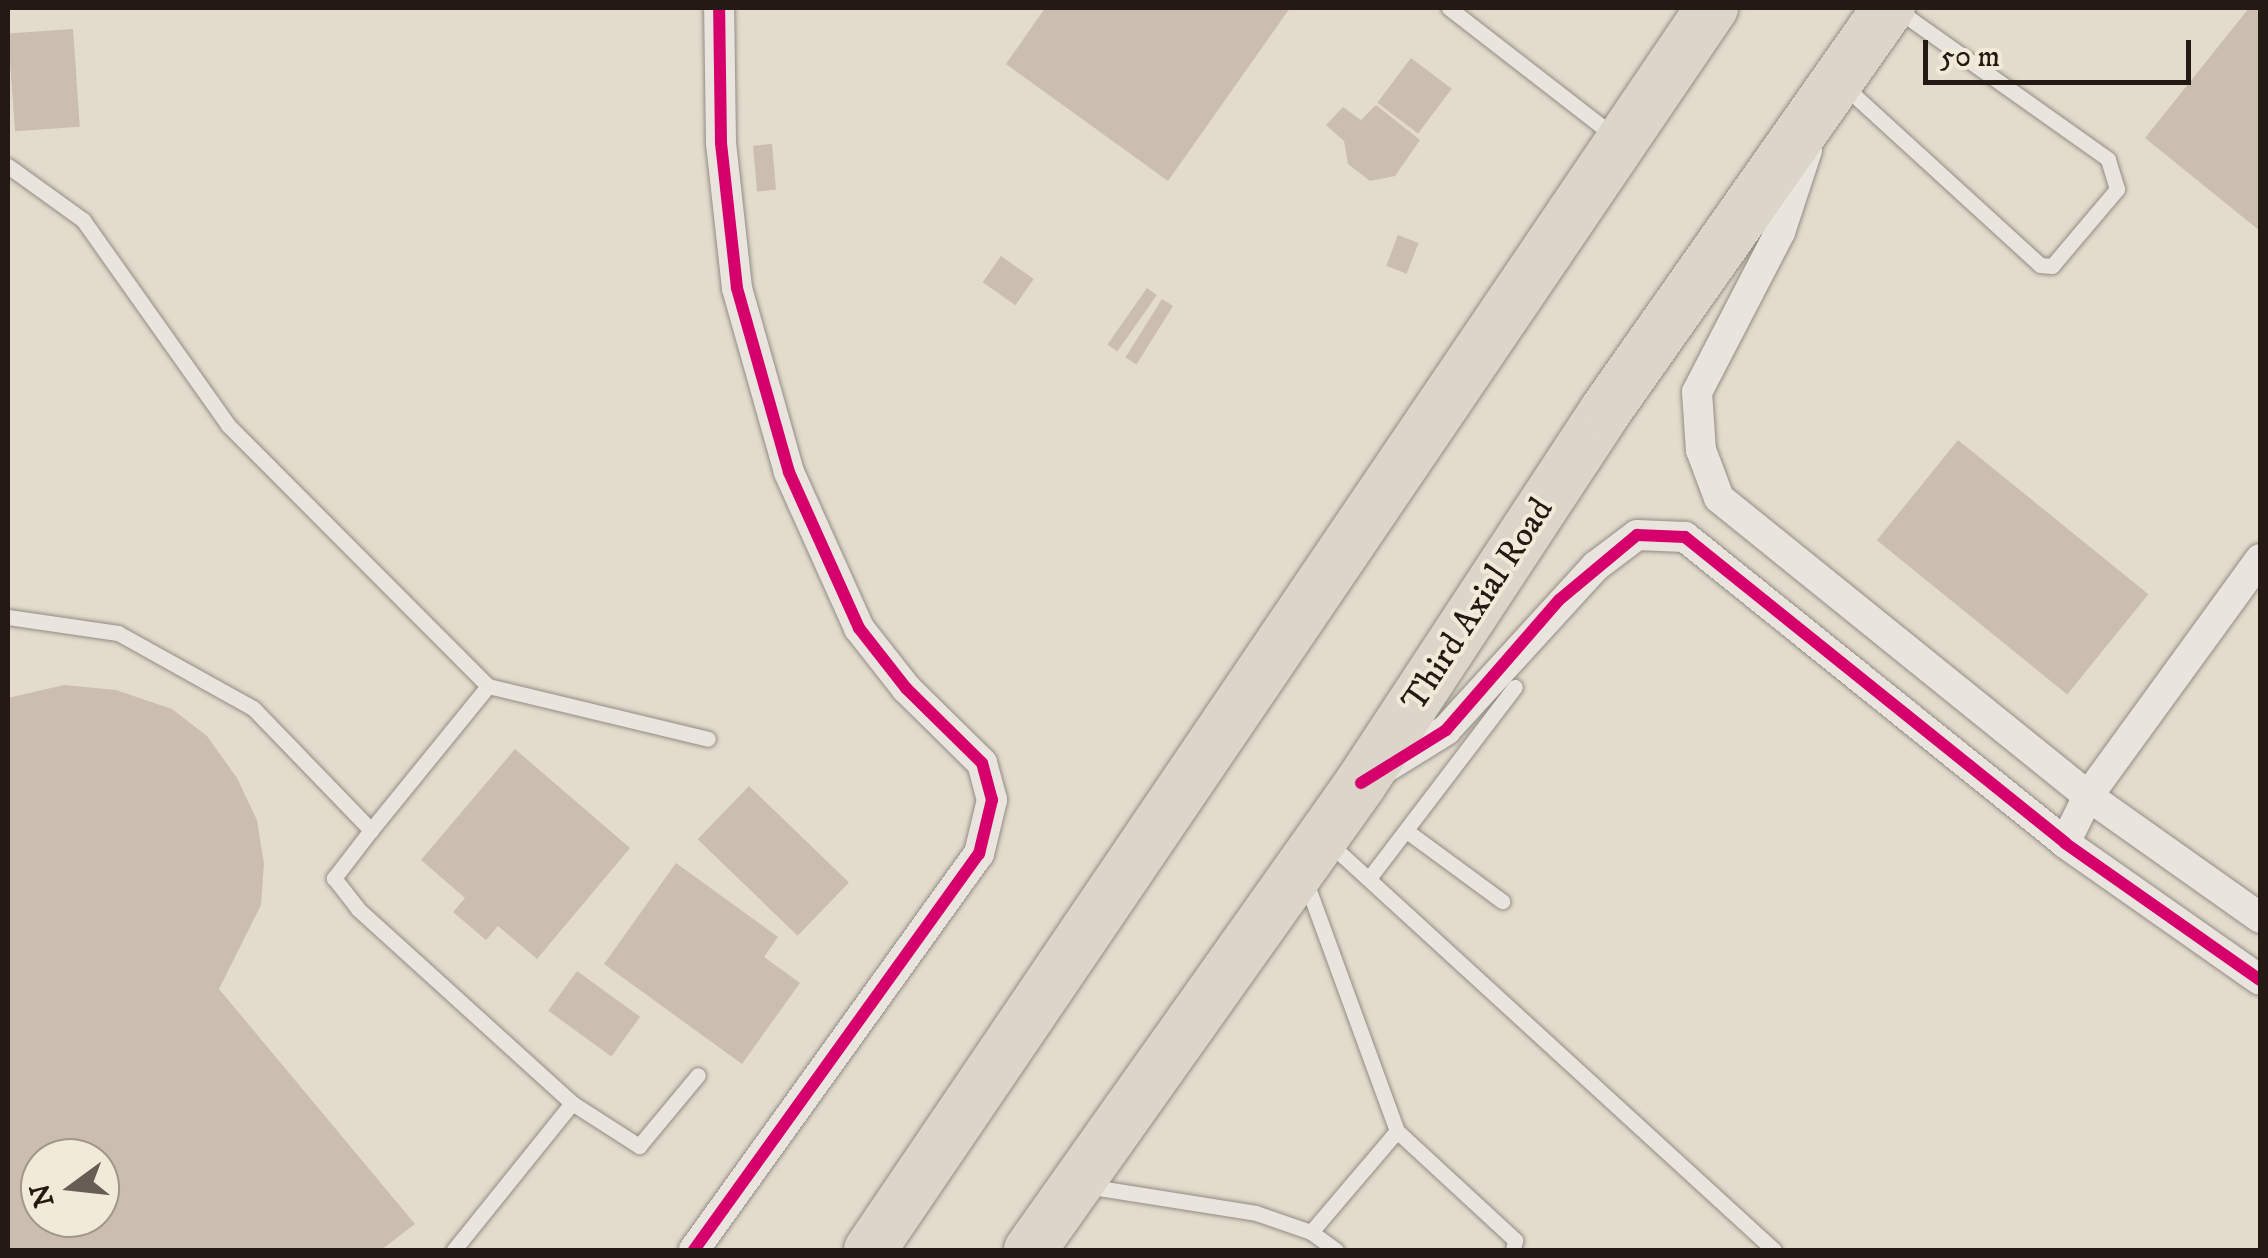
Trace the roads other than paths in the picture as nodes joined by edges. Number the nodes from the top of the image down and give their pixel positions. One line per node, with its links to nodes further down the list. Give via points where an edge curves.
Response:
1 (718, 8): 30 (street, via 727,221 766,406 859,628 982,762 992,800 979,854)
2 (1449, 8): 6 (lane)
3 (1712, 8): 6 (highway)
4 (1892, 8): 5 (highway, Third Axial Road); 5 (lane, via 2108,159 2116,189 2052,266 2040,265)
5 (1830, 89): 13 (highway, Third Axial Road, via 1606,410); 14 (street, via 1780,232 1697,392 1707,466 1719,498)
6 (1621, 142): 31 (highway)
7 (8, 166): 10 (lane, via 83,220 228,425)
8 (2260, 559): 14 (street)
9 (8, 617): 15 (lane, via 118,633 209,681 252,708)
10 (488, 686): 12 (lane); 15 (lane)
11 (1515, 687): 16 (lane)
12 (708, 740)
13 (1361, 784): 17 (street, via 1446,730 1559,600 1623,545 1637,535 1684,537); 18 (highway, Third Axial Road)
14 (2088, 796): 17 (street); 21 (street)
15 (371, 830): 24 (lane, via 334,878 358,909)
16 (1408, 832): 19 (lane); 20 (lane)
17 (2065, 843): 22 (street)
18 (1311, 853): 19 (lane); 25 (lane); 26 (highway, Third Axial Road)
19 (1370, 877): 34 (lane)
20 (1502, 901)
21 (2260, 918)
22 (2260, 980)
23 (698, 1075): 24 (lane, via 640,1146)
24 (572, 1103): 29 (lane)
25 (1397, 1131): 27 (lane); 33 (lane, via 1514,1240)
26 (1077, 1184): 27 (lane, via 1256,1212); 28 (highway, Third Axial Road)
27 (1311, 1232): 32 (lane)
28 (1042, 1246)
29 (454, 1250)
30 (694, 1250)
31 (870, 1250)
32 (1336, 1250)
33 (1514, 1250)
34 (1773, 1250)

